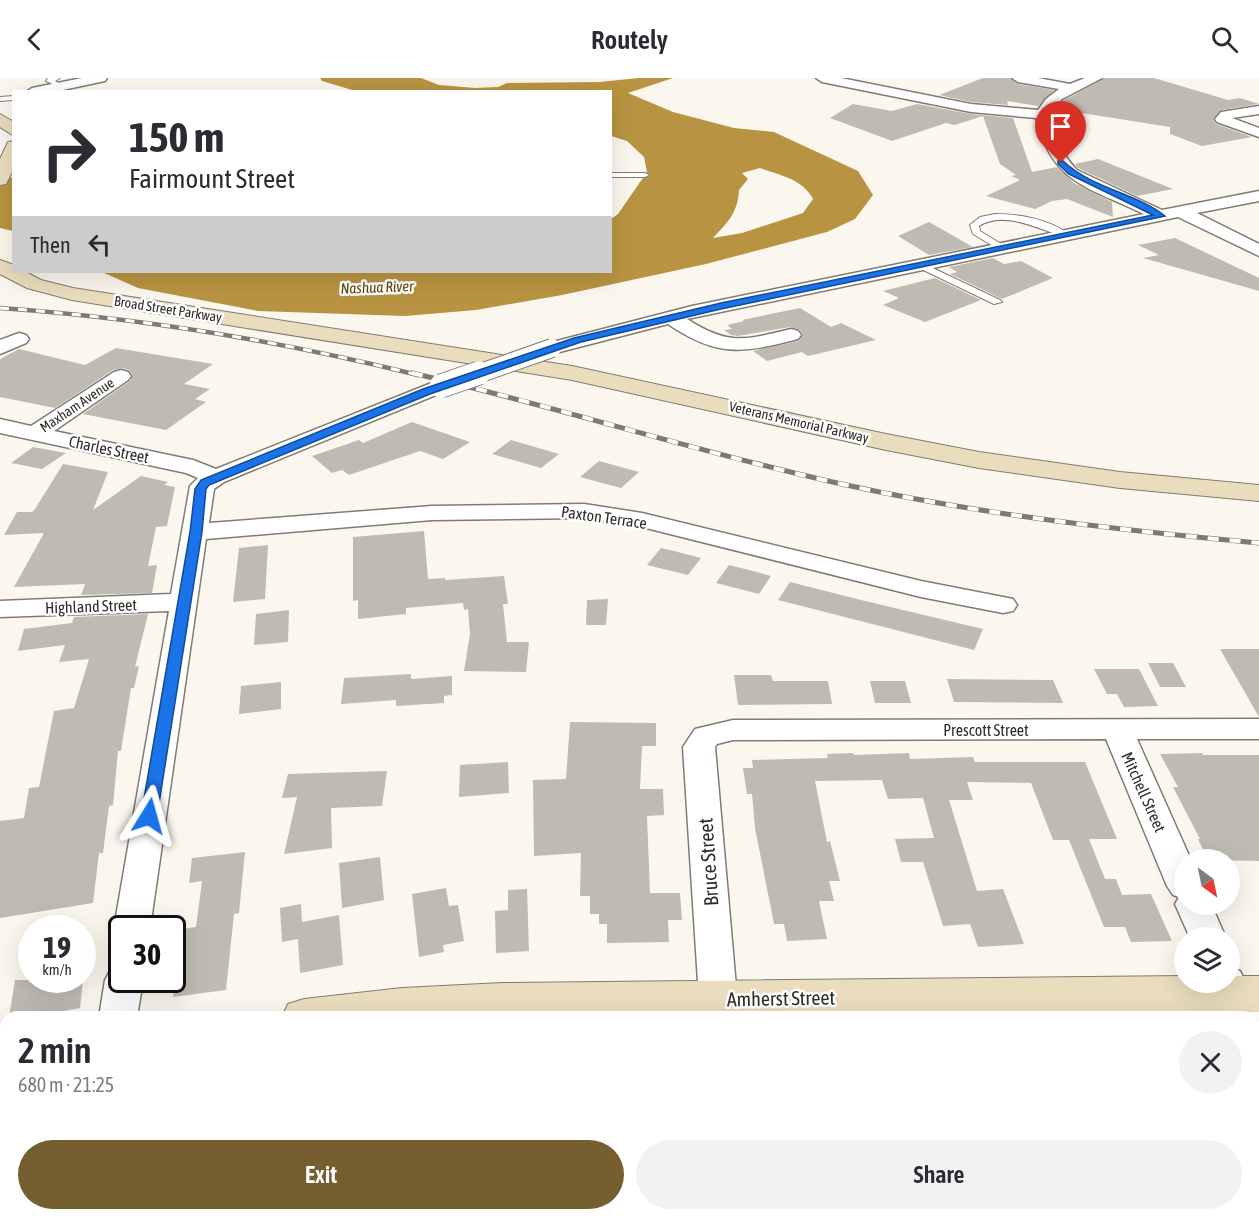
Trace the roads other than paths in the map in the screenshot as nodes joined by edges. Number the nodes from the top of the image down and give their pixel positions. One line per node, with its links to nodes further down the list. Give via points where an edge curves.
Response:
1 (101, 78): 5 (street)
2 (822, 78): 9 (street, via 971,108)
3 (1018, 78): 6 (street)
4 (1094, 78): 6 (street)
5 (59, 82): 7 (street)
6 (1072, 88): 9 (street, via 1044,107)
7 (37, 90)
8 (1259, 110): 12 (street, via 1222,119)
9 (1042, 114): 19 (street, via 1052,148 1072,173)
10 (0, 119): 11 (main road)
11 (12, 129)
12 (1259, 133)
13 (11, 153): 16 (main road)
14 (612, 175): 15 (lane)
15 (645, 175)
16 (0, 180)
17 (1259, 196): 18 (street)
18 (1181, 212): 19 (street); 22 (street)
19 (1161, 216): 20 (street)
20 (1064, 234): 21 (street); 21 (lane, via 1018,218 994,218 974,225 976,232)
21 (1002, 247): 23 (street)
22 (1259, 251)
23 (918, 264): 25 (lane); 26 (street)
24 (13, 273): 28 (main road, Broad Street Parkway, via 72,294)
25 (997, 302)
26 (671, 317): 27 (street, via 730,345); 34 (street, bridge, via 552,348 426,391)
27 (791, 335)
28 (341, 336): 35 (main road, Veterans Memorial Parkway, via 572,373 979,460)
29 (19, 339): 30 (street)
30 (0, 348)
31 (121, 376): 33 (street, Maxham Avenue)
32 (0, 426): 33 (street, Charles Street)
33 (34, 434): 34 (street, Charles Street, via 193,467)
34 (216, 477): 36 (street, via 201,489)
35 (1259, 493)
36 (196, 532): 37 (street); 38 (street, Paxton Terrace, via 443,513 584,511 642,520 921,589)
37 (183, 602): 39 (street, Highland Street); 44 (street)
38 (1003, 605)
39 (0, 609)
40 (1259, 729): 41 (street, Prescott Street)
41 (1117, 730): 42 (street, Prescott Street); 43 (street, Mitchell Street)
42 (714, 732): 47 (street, Bruce Street, via 699,747)
43 (1174, 861)
44 (134, 915)
45 (122, 993): 48 (street)
46 (1240, 997): 47 (main road, Amherst Street)
47 (718, 998): 49 (main road, Amherst Street, via 462,1004)
48 (119, 1011)
49 (351, 1011)

